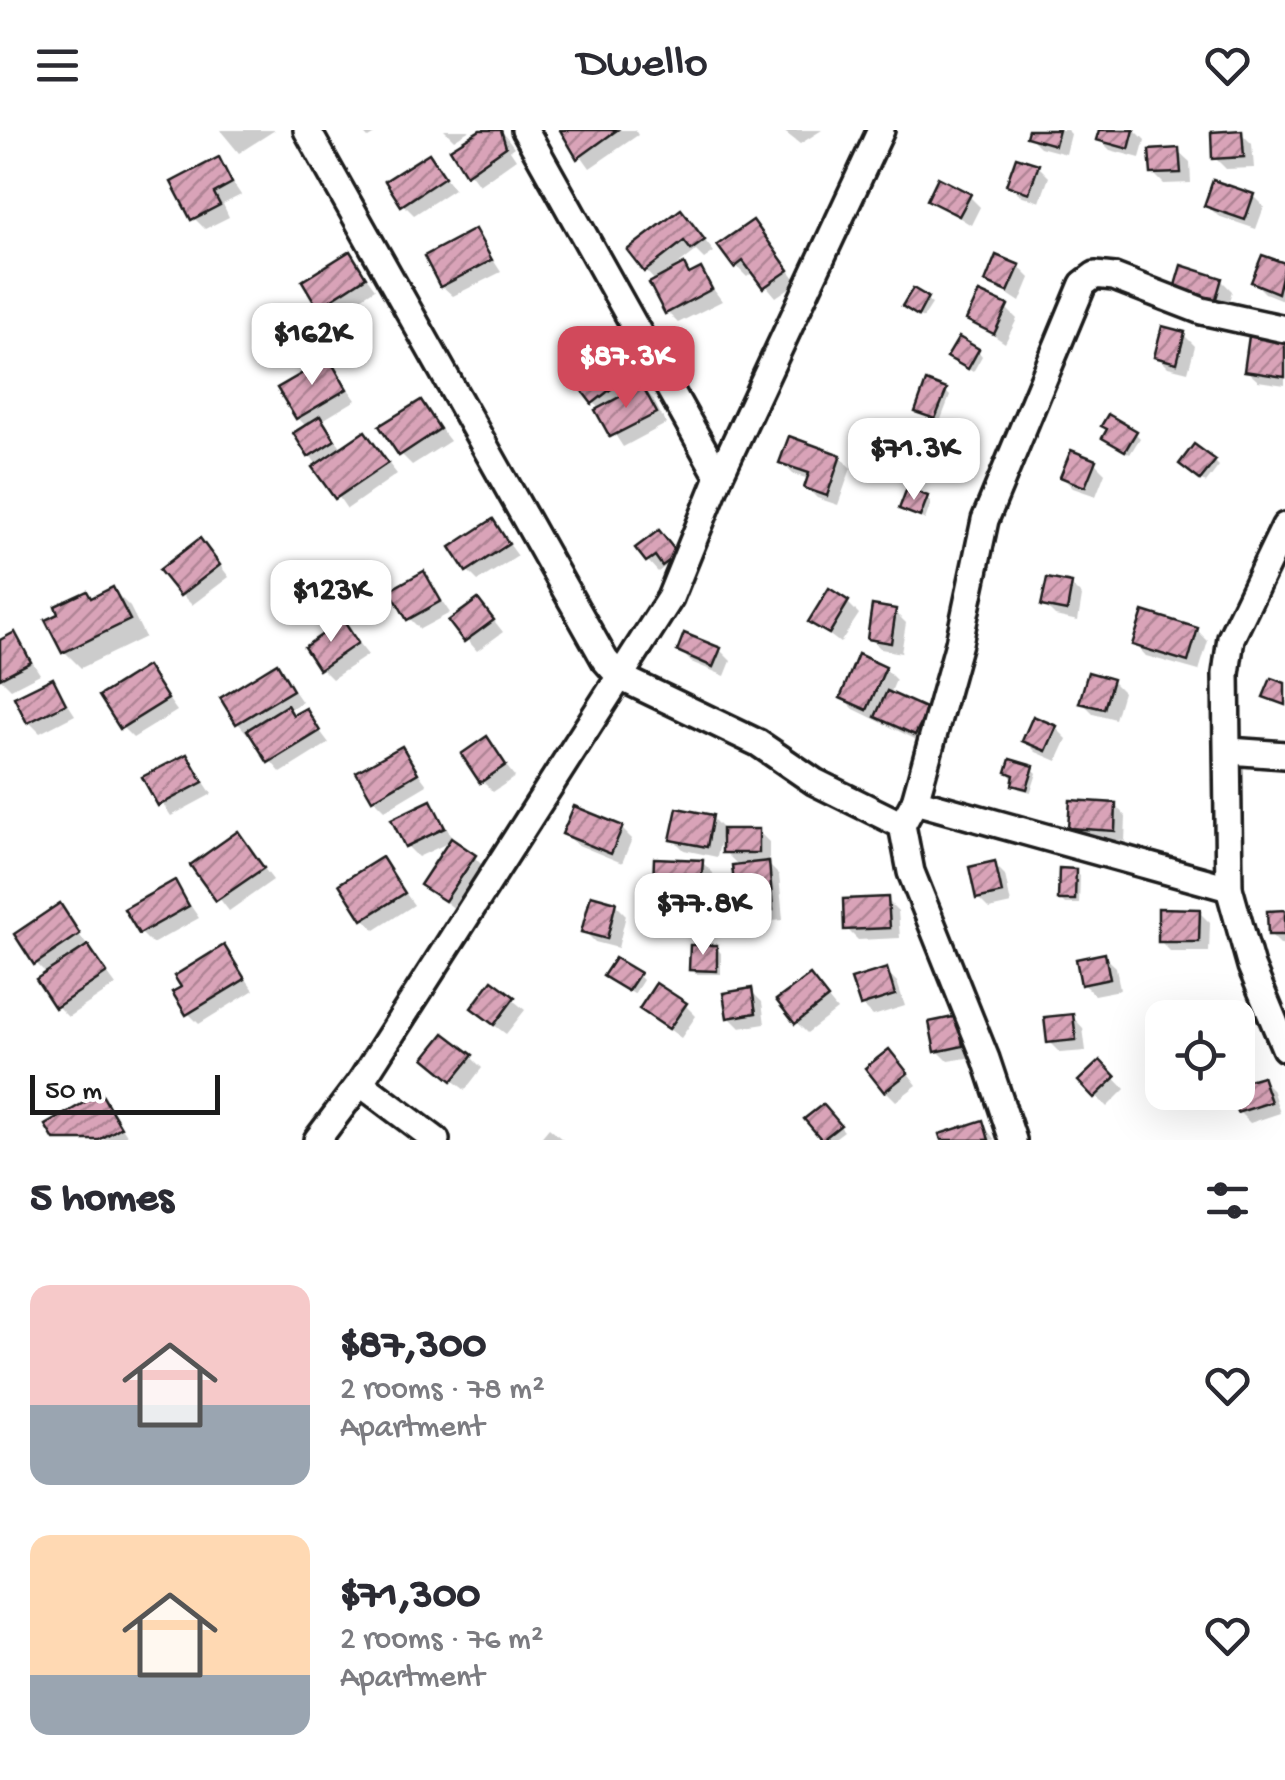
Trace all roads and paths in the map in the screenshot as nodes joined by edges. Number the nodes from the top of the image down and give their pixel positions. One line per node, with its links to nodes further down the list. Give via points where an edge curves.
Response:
1 (307, 130): 7 (street, via 587,630)
2 (525, 130): 5 (street)
3 (882, 130): 5 (street)
4 (1285, 329): 10 (street, via 1202,311 1114,276 1095,275 1082,284 984,520 960,643)
5 (719, 477): 7 (street, via 670,598)
6 (1285, 526): 8 (street, via 1232,638)
7 (620, 677): 11 (street); 14 (street)
8 (1228, 752): 9 (street); 12 (street)
9 (1285, 756)
10 (915, 801): 11 (street); 12 (street)
11 (902, 825): 17 (street, via 921,903)
12 (1229, 888): 13 (street, via 1251,966)
13 (1285, 1048)
14 (360, 1083): 15 (street); 16 (street)
15 (318, 1140)
16 (436, 1140)
17 (1013, 1140)

